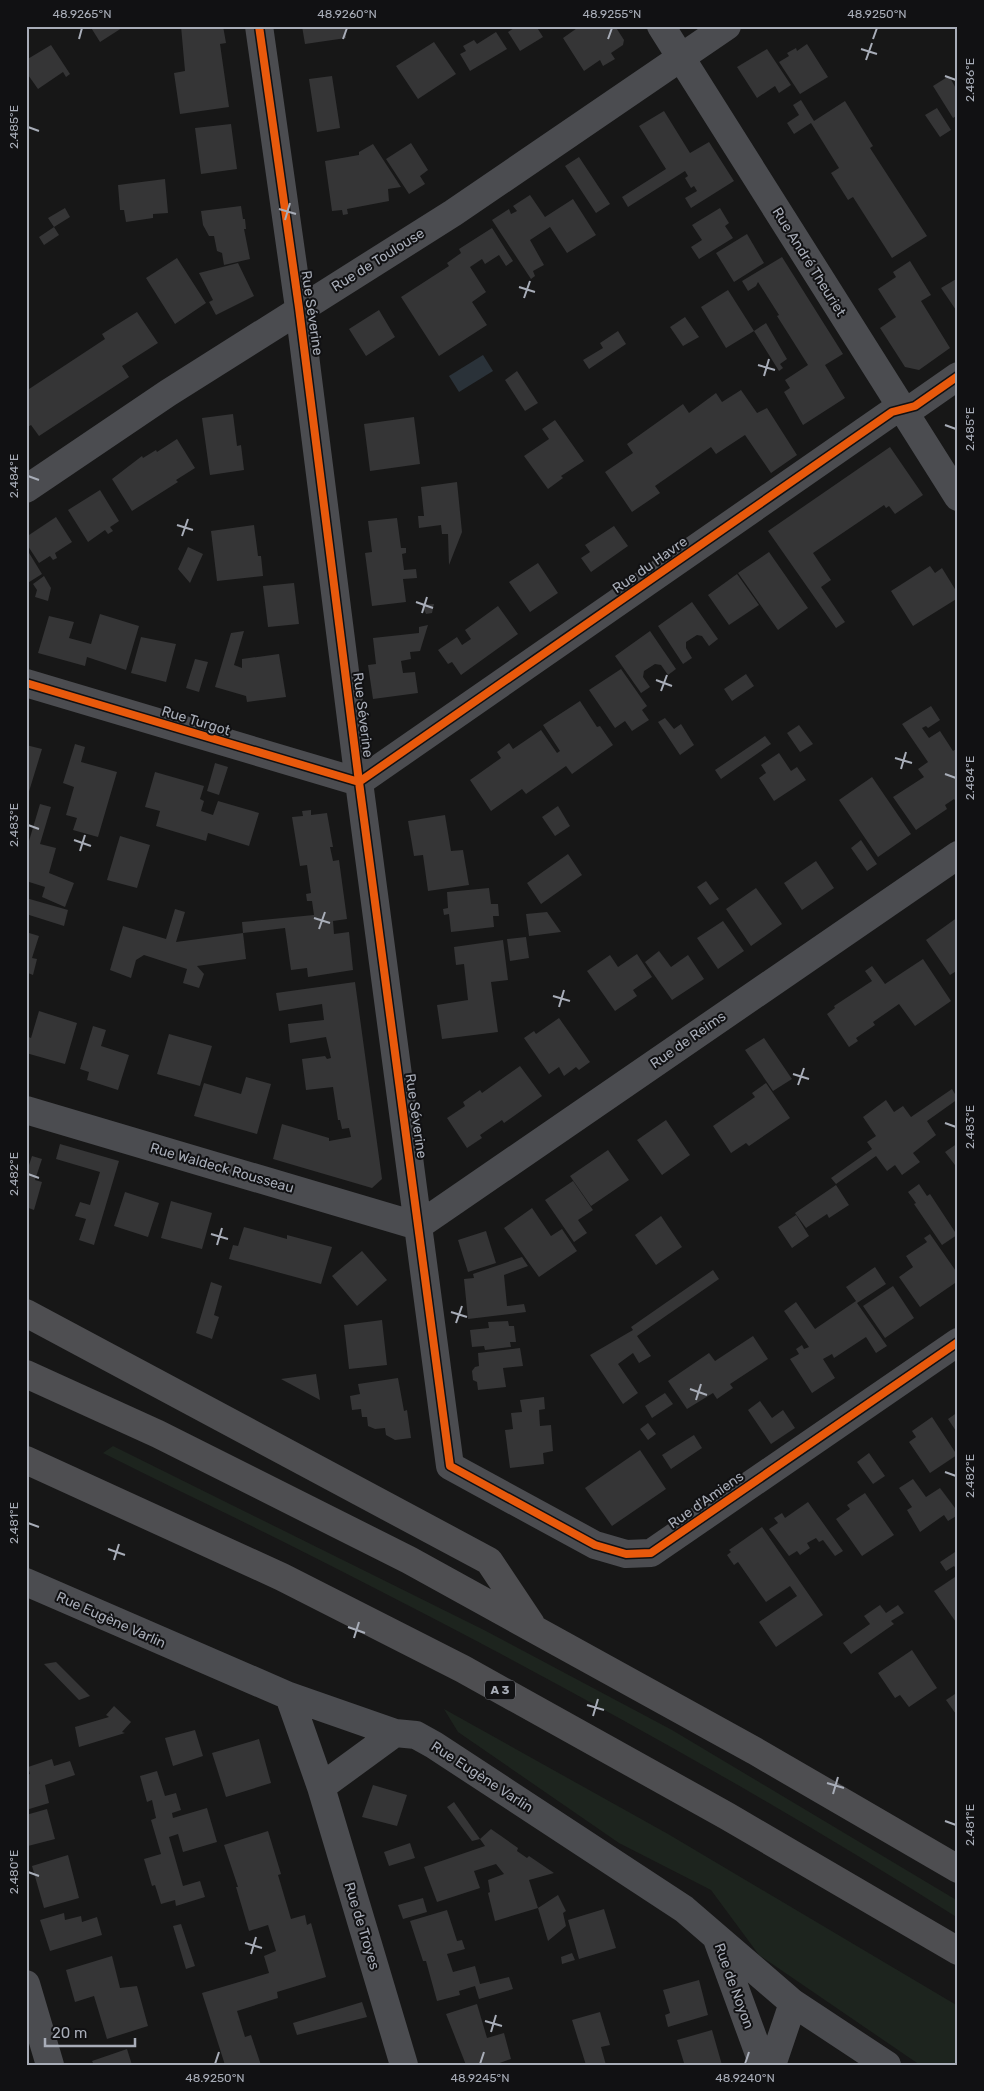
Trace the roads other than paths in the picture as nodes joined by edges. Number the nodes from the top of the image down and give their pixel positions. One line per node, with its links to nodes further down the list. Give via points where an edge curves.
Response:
1 (259, 26): 5 (street, Rue Séverine)
2 (661, 26): 4 (street, Rue André Theuriet)
3 (727, 26): 4 (street, Rue de Toulouse)
4 (680, 57): 5 (street, Rue de Toulouse, via 453,213); 7 (street, Rue André Theuriet)
5 (300, 308): 8 (street, Rue de Toulouse); 11 (street, Rue Séverine)
6 (958, 376): 7 (street, Rue du Havre, via 915,406)
7 (903, 409): 9 (street, Rue André Theuriet); 11 (street, Rue du Havre, via 886,416)
8 (26, 488)
9 (958, 497)
10 (26, 683): 11 (street, Rue Turgot)
11 (359, 782): 14 (street, Rue Séverine)
12 (958, 855): 14 (street, Rue de Reims)
13 (26, 1110): 14 (street, Rue Waldeck Rousseau)
14 (418, 1226): 19 (street, Rue Séverine)
15 (26, 1313): 21 (highway, via 489,1562)
16 (958, 1342): 19 (street, Rue d'Amiens, via 651,1553 626,1554 595,1545)
17 (26, 1374): 21 (highway, via 158,1434 409,1560)
18 (26, 1460): 27 (highway, A 3, via 282,1577 463,1669 727,1816)
19 (450, 1466)
20 (26, 1582): 22 (street, Rue Eugène Varlin)
21 (533, 1627): 25 (highway)
22 (289, 1696): 23 (street, Rue Eugène Varlin); 24 (street, Rue de Troyes)
23 (395, 1733): 24 (street); 26 (street, Rue Eugène Varlin, via 416,1736 434,1745 684,1908)
24 (321, 1787): 31 (street, Rue de Troyes)
25 (958, 1869)
26 (715, 1935): 29 (street, Rue Eugène Varlin); 32 (street, Rue de Noyon)
27 (958, 1951)
28 (26, 1984): 30 (street)
29 (793, 2003): 33 (street); 34 (street, Rue Eugène Varlin)
30 (50, 2065)
31 (404, 2065)
32 (763, 2065)
33 (772, 2065)
34 (888, 2065)

